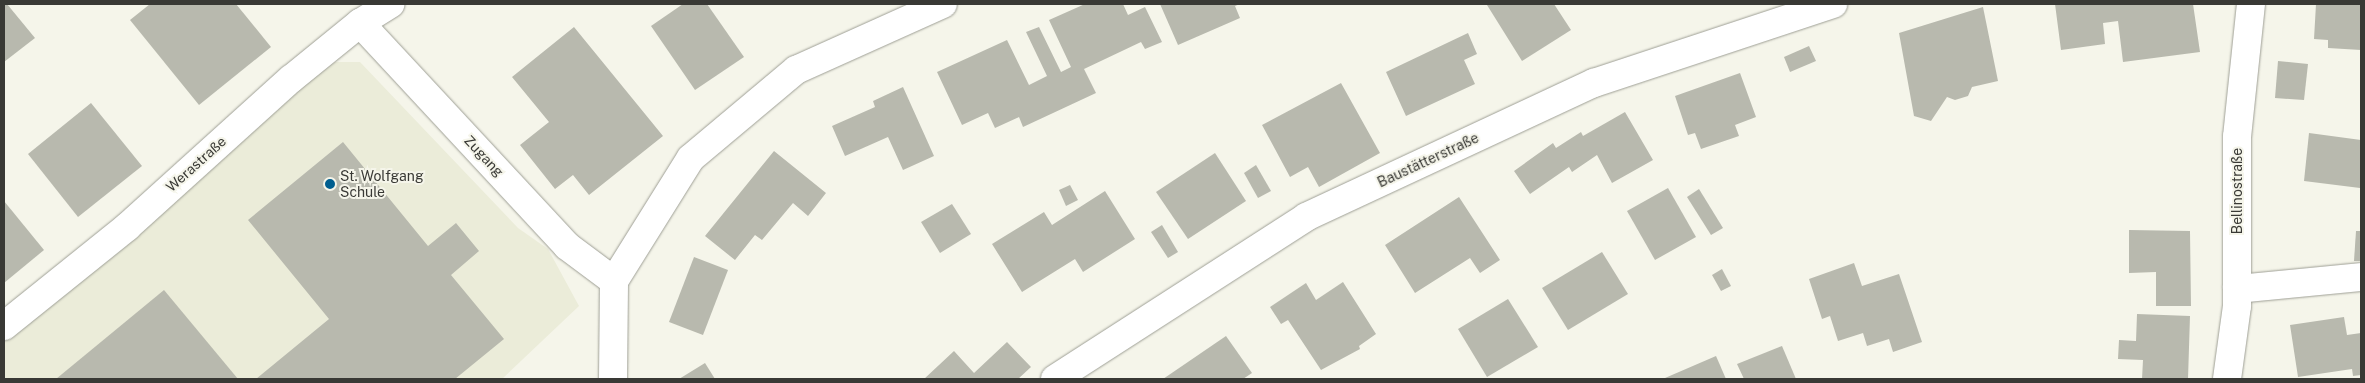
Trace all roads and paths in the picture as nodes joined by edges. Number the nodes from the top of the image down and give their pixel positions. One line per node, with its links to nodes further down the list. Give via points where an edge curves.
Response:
1 (390, 4): 5 (street, Werastraße)
2 (943, 4): 7 (street, via 796,70 706,145 691,158)
3 (1833, 4): 11 (street, Baustätterstraße, via 1594,82 1306,217)
4 (2251, 4): 8 (street, Bellinostraße, via 2237,137)
5 (360, 23): 7 (street, Zugang, via 567,246); 9 (street, Werastraße, via 291,79 127,227)
6 (2361, 277): 8 (street)
7 (614, 281): 10 (street)
8 (2237, 289): 12 (street, Bellinostraße)
9 (4, 326)
10 (613, 379)
11 (1055, 379)
12 (2227, 379)

